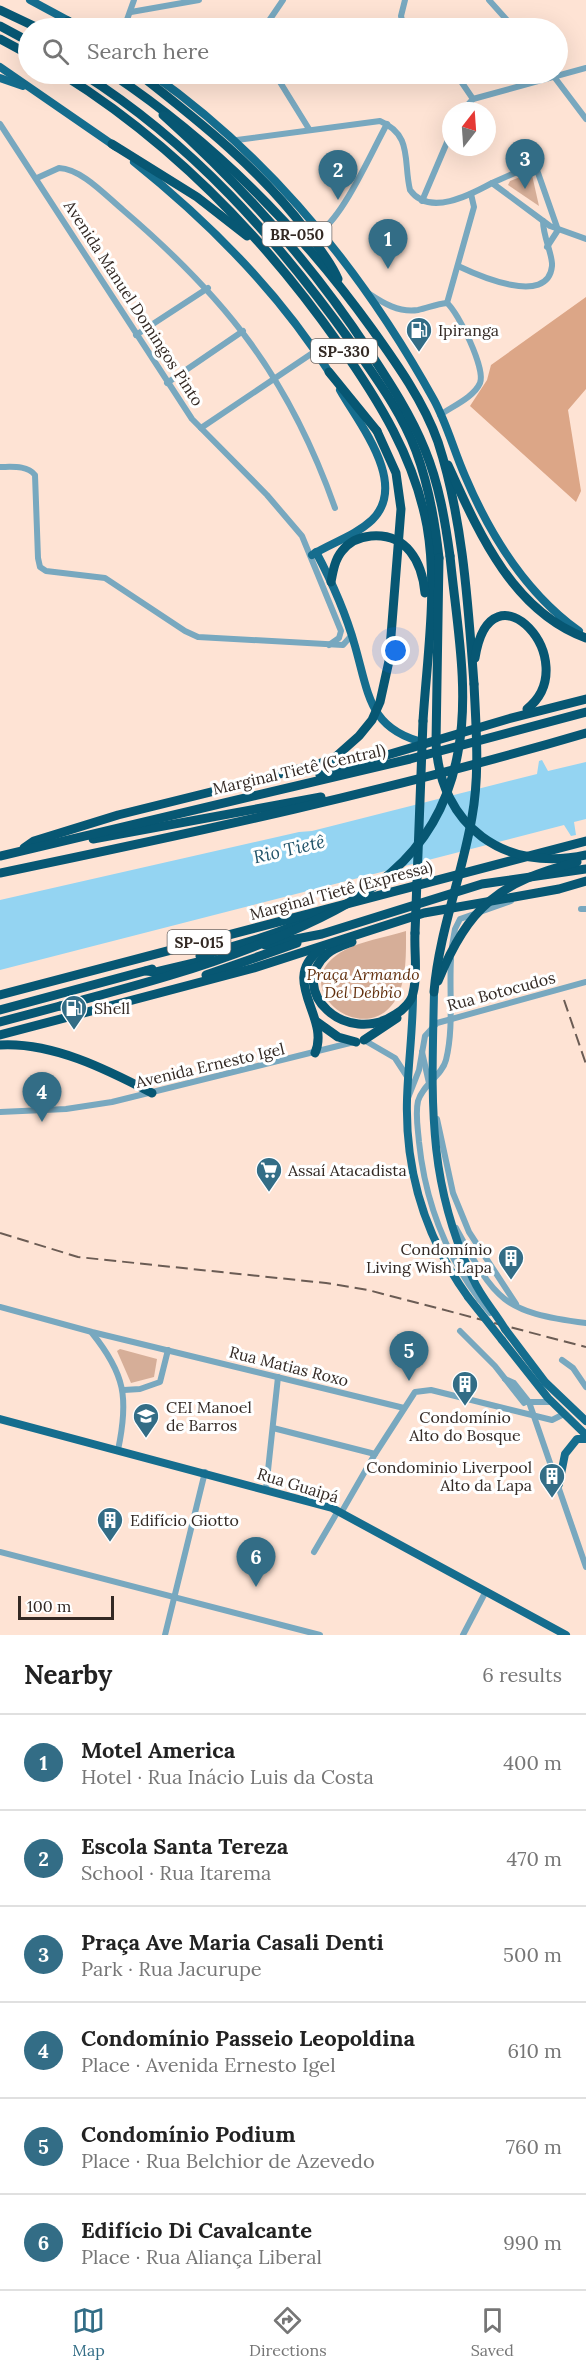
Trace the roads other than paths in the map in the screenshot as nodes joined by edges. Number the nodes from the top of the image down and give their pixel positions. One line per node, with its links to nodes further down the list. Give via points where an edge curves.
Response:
1 (30, 0): 9 (main road)
2 (134, 0): 8 (street)
3 (199, 0): 8 (street)
4 (283, 0): 10 (street)
5 (405, 0): 11 (street)
6 (489, 0): 12 (street)
7 (0, 10): 13 (highway)
8 (130, 16)
9 (60, 18)
10 (271, 18)
11 (402, 18)
12 (505, 18)
13 (18, 19)
14 (0, 26): 15 (highway)
15 (18, 36)
16 (0, 39): 17 (highway)
17 (18, 49)
18 (586, 68): 20 (street)
19 (2, 69): 22 (main road)
20 (568, 72)
21 (0, 78): 33 (main road)
22 (18, 80)
23 (24, 84): 33 (main road)
24 (77, 84): 53 (highway, SP-330, via 168,152 227,206)
25 (98, 84): 89 (highway, bridge, via 140,113 210,173 256,220 324,305 406,428 427,485 439,558 436,743 438,771 446,795 468,826 511,852 545,859)
26 (151, 84): 55 (highway, via 243,160 293,213 333,266)
27 (165, 84): 40 (main road)
28 (281, 84): 39 (street)
29 (463, 84): 34 (street)
30 (523, 84): 34 (street)
31 (560, 84): 36 (street)
32 (129, 85): 55 (highway, BR-050, via 176,118 234,169 299,236); 111 (highway, bridge, via 217,165 302,257 393,387 425,450 437,483 450,556 462,703 458,752 437,814 406,858 368,893 308,925 200,968)
33 (33, 90): 41 (main road)
34 (473, 99): 35 (street)
35 (470, 102)
36 (586, 119)
37 (0, 124): 43 (street, Avenida Manuel Domingos Pinto)
38 (387, 124): 39 (street, via 369,122); 46 (street, via 402,137 410,190); 50 (street, via 331,224)
39 (309, 129): 40 (street)
40 (237, 140): 50 (main road)
41 (112, 144): 53 (highway, via 220,213); 61 (main road, via 232,249 265,285)
42 (442, 154): 46 (street)
43 (37, 178): 56 (street, via 59,168 78,175 145,229); 60 (street, Avenida Manuel Domingos Pinto)
44 (492, 183): 45 (street); 47 (street, via 532,167 540,176); 48 (street)
45 (471, 194): 46 (street, via 438,203); 54 (street, via 474,207)
46 (422, 201)
47 (548, 206): 48 (street); 49 (street)
48 (541, 219): 49 (street); 52 (street)
49 (558, 230): 51 (street); 52 (street)
50 (321, 231): 57 (main road)
51 (586, 239)
52 (547, 247): 54 (street, via 552,269 547,280 537,285 510,285)
53 (269, 253): 72 (highway, SP-330, via 377,399 407,457 427,527 431,567)
54 (458, 266): 58 (street)
55 (341, 287): 67 (highway, BR-050, via 397,364)
56 (208, 288): 59 (street); 60 (street)
57 (368, 292): 58 (street, via 386,305 402,310); 65 (main road)
58 (447, 303): 65 (street, via 482,374 474,392)
59 (243, 331): 63 (street); 64 (street)
60 (136, 335): 64 (street, Avenida Manuel Domingos Pinto)
61 (314, 352): 62 (main road); 63 (street)
62 (329, 372): 70 (main road, via 383,465 385,493 373,519); 88 (highway, bridge, via 377,431 396,473 401,509 389,661 372,720 333,760 118,815 34,841)
63 (276, 378): 66 (street); 69 (street, via 318,463)
64 (167, 383): 66 (street, Avenida Manuel Domingos Pinto)
65 (441, 415): 75 (main road, via 476,499 517,570 557,615)
66 (201, 428): 70 (street, Avenida Manuel Domingos Pinto, via 288,519)
67 (437, 441): 75 (highway, via 477,526 505,572 545,615); 77 (highway, via 462,556)
68 (0, 467): 76 (street, via 22,468 35,475 38,558 42,569 105,578 198,637)
69 (335, 508)
70 (314, 553): 71 (main road); 76 (street, Avenida Manuel Domingos Pinto, via 341,631 339,639)
71 (331, 582): 72 (highway, via 337,558 352,542 363,537 394,539 407,548 423,572); 74 (main road)
72 (429, 625): 104 (highway, SP-330, bridge)
73 (551, 631): 77 (highway, via 524,616 495,621 479,640)
74 (351, 636): 76 (street, via 343,645); 83 (main road, via 368,696 378,716 403,737)
75 (586, 637)
76 (329, 645)
77 (473, 670): 103 (highway, bridge, via 478,751 472,817 440,947)
78 (556, 687): 81 (highway, via 543,702)
79 (586, 699): 81 (highway)
80 (586, 712): 84 (highway, Marginal Tietê (Central))
81 (508, 719): 83 (highway)
82 (586, 733): 85 (highway)
83 (427, 744): 84 (highway, via 326,773)
84 (290, 788): 86 (highway, Marginal Tietê (Central))
85 (368, 792): 86 (highway, via 247,810 106,838); 93 (highway)
86 (68, 841): 88 (highway, Marginal Tietê (Central))
87 (586, 841): 96 (highway, Marginal Tietê (Expressa) / SP-015)
88 (19, 852): 90 (highway, Marginal Tietê (Central))
89 (586, 855)
90 (0, 856)
91 (586, 860): 103 (highway, bridge, via 531,876 491,900 465,928)
92 (586, 869): 98 (highway, via 482,884)
93 (0, 873)
94 (586, 881): 95 (highway)
95 (546, 891): 97 (highway, via 441,909); 110 (street, via 470,913 456,923 450,961)
96 (314, 912): 100 (highway, via 304,921); 105 (highway, Marginal Tietê (Expressa) / SP-015)
97 (392, 923): 99 (highway); 109 (highway, via 328,954 317,970 315,990 330,1014 354,1025 380,1022)
98 (322, 934): 100 (highway, via 156,972); 102 (highway, via 194,979)
99 (328, 944): 102 (highway); 112 (highway, via 310,959 304,976 307,1001)
100 (146, 970): 106 (highway)
101 (586, 982): 110 (street, Rua Botocudos)
102 (186, 986): 113 (highway)
103 (434, 992): 123 (main road, bridge, via 433,1132 436,1165)
104 (413, 994): 109 (highway); 118 (main road)
105 (0, 995)
106 (50, 996): 107 (highway); 108 (highway)
107 (0, 1005)
108 (0, 1010)
109 (401, 1011): 114 (highway, via 389,1025)
110 (449, 1019): 116 (street, Rua Botocudos, via 429,1030); 119 (street, via 446,1060)
111 (0, 1022)
112 (317, 1022): 114 (highway, via 338,1037); 117 (highway, via 320,1035)
113 (0, 1035)
114 (360, 1041): 117 (street, Avenida Ernesto Igel); 118 (street, via 395,1058)
115 (0, 1045): 120 (highway, via 30,1046 60,1054)
116 (422, 1052): 119 (street); 121 (street, Rua Botocudos)
117 (315, 1053): 120 (street, Avenida Ernesto Igel)
118 (408, 1078): 121 (main road)
119 (429, 1082): 124 (street, via 449,1175 463,1217 477,1248); 127 (street, bridge, via 417,1106 421,1162 431,1205 446,1246 479,1299)
120 (152, 1093): 122 (street, Avenida Ernesto Igel, via 66,1109)
121 (407, 1101): 135 (main road, bridge, via 408,1149 418,1203 436,1248 468,1297)
122 (0, 1112)
123 (451, 1223): 126 (street, bridge, via 483,1276 510,1305 545,1318); 127 (main road, bridge, via 474,1282)
124 (516, 1304)
125 (0, 1307): 129 (street, Rua Matias Roxo)
126 (586, 1323)
127 (504, 1329): 135 (main road)
128 (460, 1331): 136 (street, via 505,1379 514,1383)
129 (92, 1332): 130 (street, Rua Matias Roxo); 134 (street, via 116,1365)
130 (168, 1350): 132 (street, Rua Matias Roxo); 134 (street, via 160,1382)
131 (562, 1360): 133 (street)
132 (279, 1377): 137 (street, Rua Matias Roxo); 143 (street)
133 (586, 1387)
134 (124, 1390): 145 (street, via 124,1422)
135 (555, 1399): 136 (street); 140 (main road); 142 (main road)
136 (526, 1403): 138 (street); 139 (street)
137 (404, 1408): 138 (street, via 415,1392 423,1389); 146 (street)
138 (517, 1409): 139 (street)
139 (531, 1414): 140 (street, via 552,1420); 148 (street)
140 (564, 1414): 144 (main road)
141 (0, 1419): 145 (main road, Rua Guaipá)
142 (586, 1421)
143 (273, 1428): 146 (street); 149 (street)
144 (586, 1437): 148 (main road, via 577,1439 567,1450)
145 (118, 1449): 147 (main road, Rua Guaipá)
146 (375, 1454): 150 (street)
147 (205, 1473): 149 (main road, Rua Guaipá); 155 (street)
148 (559, 1484): 153 (street)
149 (266, 1489): 150 (main road, Rua Guaipá)
150 (340, 1512): 152 (street); 154 (main road, Rua Guaipá)
151 (0, 1552): 155 (street)
152 (314, 1552)
153 (586, 1567)
154 (486, 1591): 158 (street); 159 (main road, Rua Guaipá)
155 (174, 1599): 156 (street); 157 (street)
156 (165, 1635)
157 (320, 1635)
158 (463, 1635)
159 (566, 1635)

